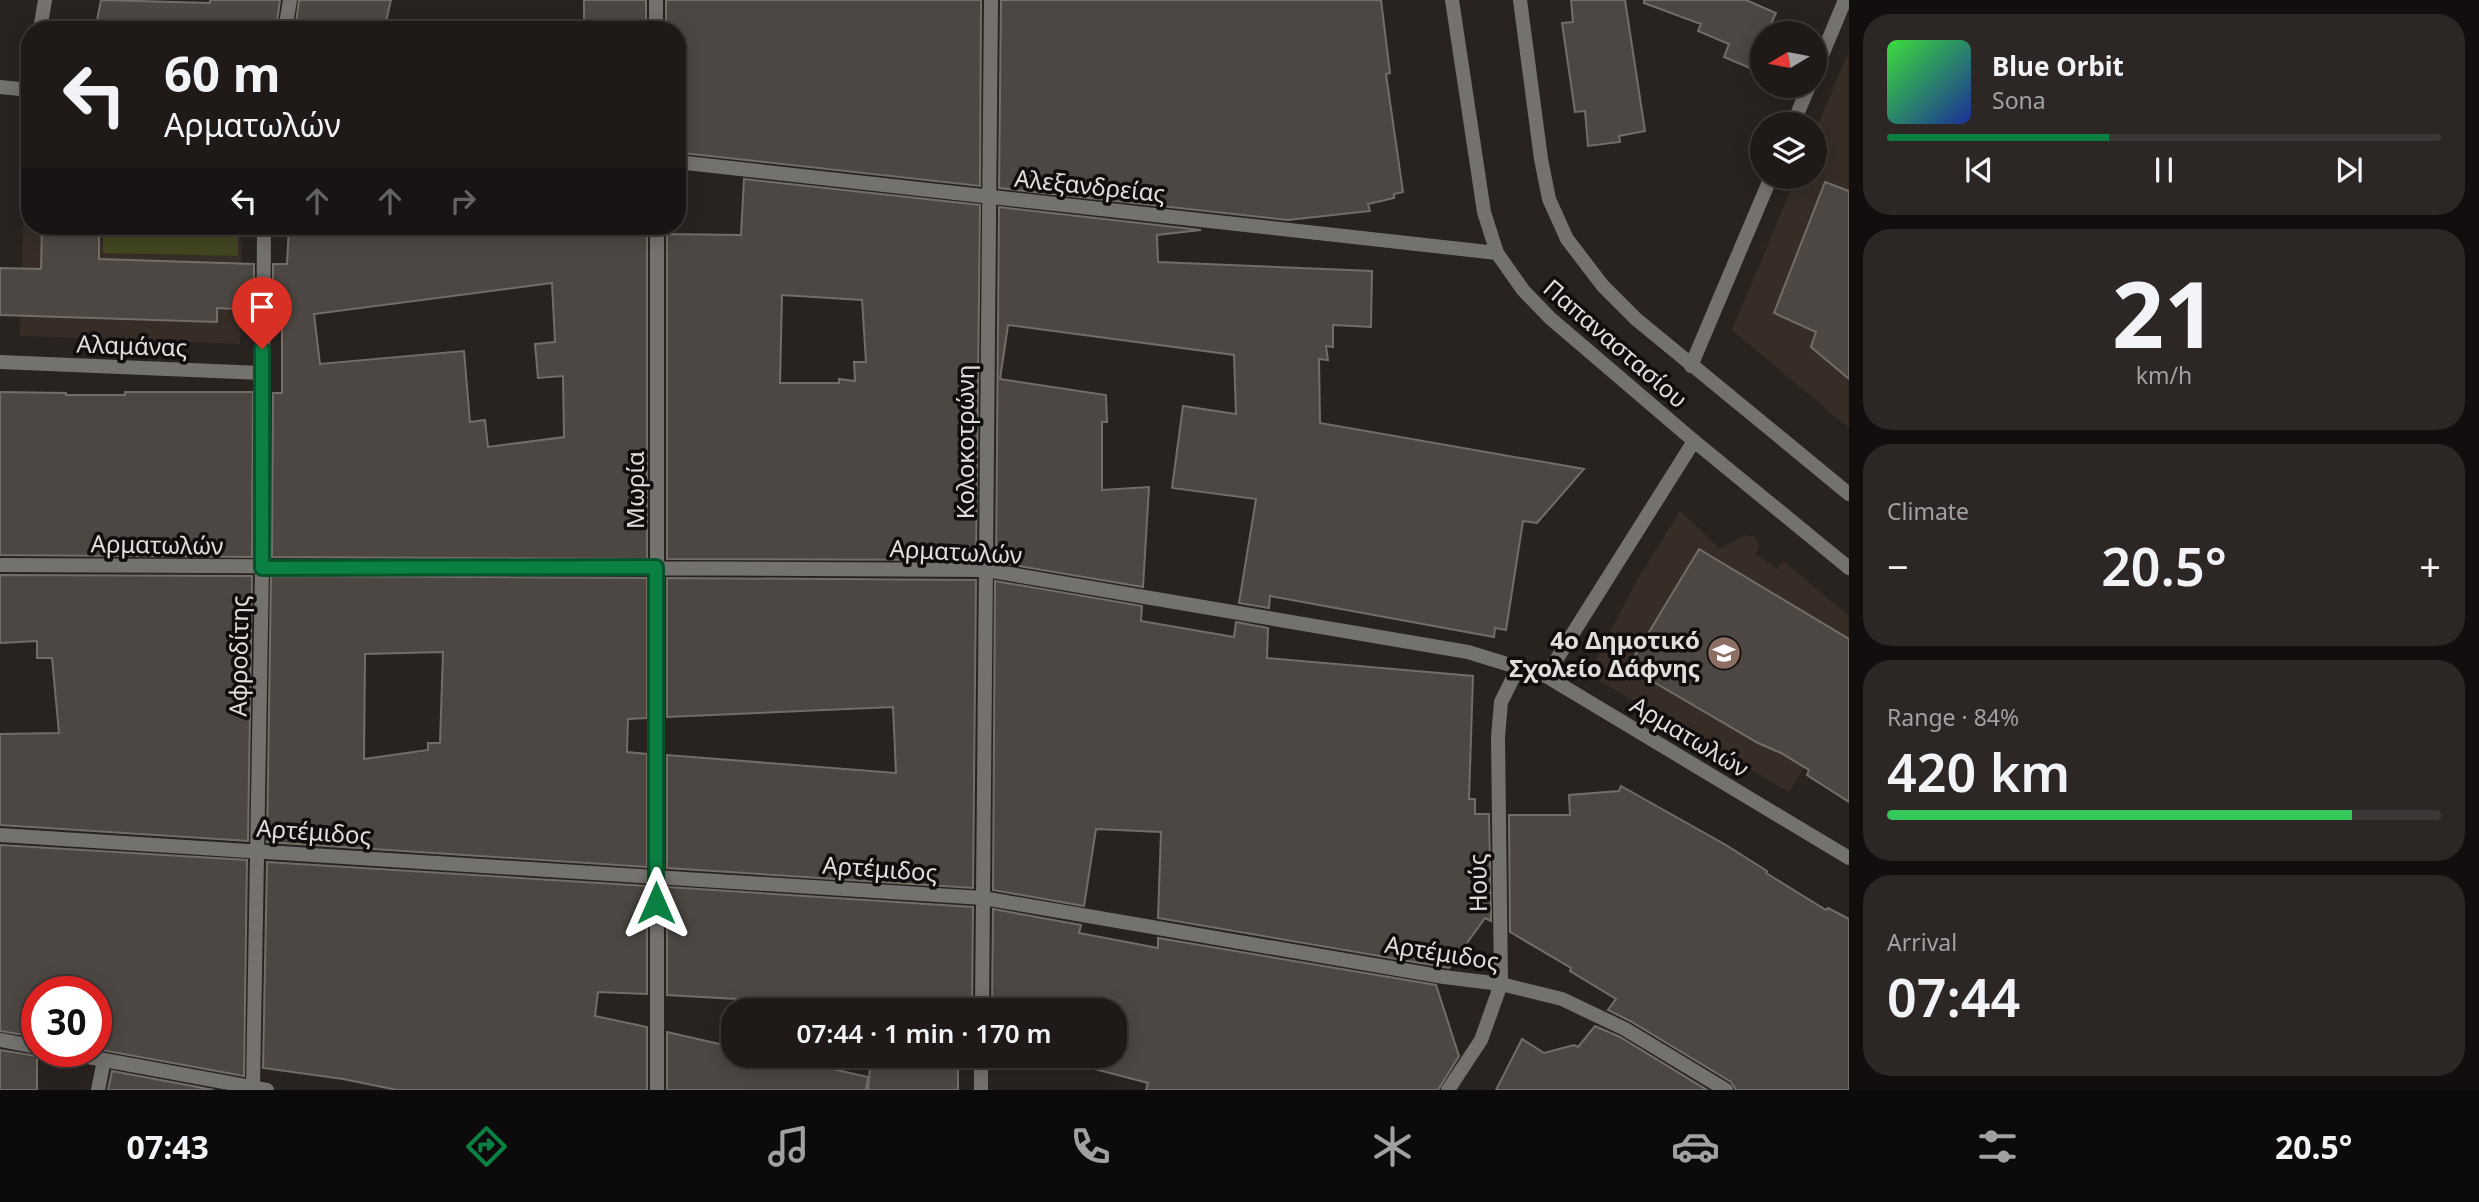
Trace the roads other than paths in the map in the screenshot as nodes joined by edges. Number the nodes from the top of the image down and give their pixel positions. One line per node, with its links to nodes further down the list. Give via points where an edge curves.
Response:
1 (45, 0): 8 (street)
2 (290, 0): 9 (street)
3 (656, 0): 10 (street)
4 (991, 0): 16 (street, Κολοκοτρώνη)
5 (1452, 0): 19 (street, Παπαναστασίου, via 1484,212)
6 (1520, 0): 21 (street, Παπαναστασίου, via 1541,159 1549,199 1567,239 1603,286)
7 (1845, 0): 11 (street)
8 (42, 21)
9 (286, 21)
10 (656, 21)
11 (1827, 43)
12 (0, 87): 13 (street)
13 (21, 89)
14 (686, 163): 16 (street, Αλεξανδρείας)
15 (1766, 189): 21 (street)
16 (989, 197): 19 (street, Αλεξανδρείας); 29 (street, Κολοκοτρώνη)
17 (264, 235): 22 (street, Αφροδίτης)
18 (657, 235): 26 (street, Μωρία)
19 (1497, 253): 23 (street, Παπαναστασίου, via 1550,318)
20 (0, 362): 22 (street, Αλαμάνας)
21 (1691, 366): 24 (street, Παπαναστασίου)
22 (261, 373): 27 (street, Αφροδίτης)
23 (1694, 442): 28 (street, Παπαναστασίου); 31 (street)
24 (1849, 494)
25 (0, 565): 27 (street, Αρματωλών)
26 (656, 567): 27 (street, Αρματωλών); 29 (street, Αρματωλών); 35 (street, Μωρία)
27 (262, 568): 33 (street, Αφροδίτης)
28 (1849, 568)
29 (986, 570): 30 (street, Αρματωλών, via 1468,652); 36 (street, Κολοκοτρώνη)
30 (1519, 666): 31 (street, Αρματωλών); 37 (street, Ηούς, via 1502,702 1499,737)
31 (1546, 676): 34 (street, Αρματωλών)
32 (0, 835): 33 (street, Αρτέμιδος)
33 (257, 850): 35 (street, Αρτέμιδος); 44 (street, Αφροδίτης)
34 (1849, 858)
35 (656, 876): 36 (street, Αρτέμιδος); 46 (street, Μωρία)
36 (983, 898): 37 (street, Αρτέμιδος); 38 (street, Κολοκοτρώνη)
37 (1502, 984): 48 (street, Ηούς, via 1481,1040); 49 (street, Αρτέμιδος, via 1562,999 1625,1029)
38 (982, 998)
39 (0, 1040): 40 (street)
40 (21, 1044)
41 (112, 1061): 44 (street)
42 (103, 1067): 45 (street)
43 (981, 1068): 47 (street)
44 (260, 1089)
45 (98, 1090)
46 (657, 1090)
47 (981, 1090)
48 (1448, 1090)
49 (1726, 1090)

